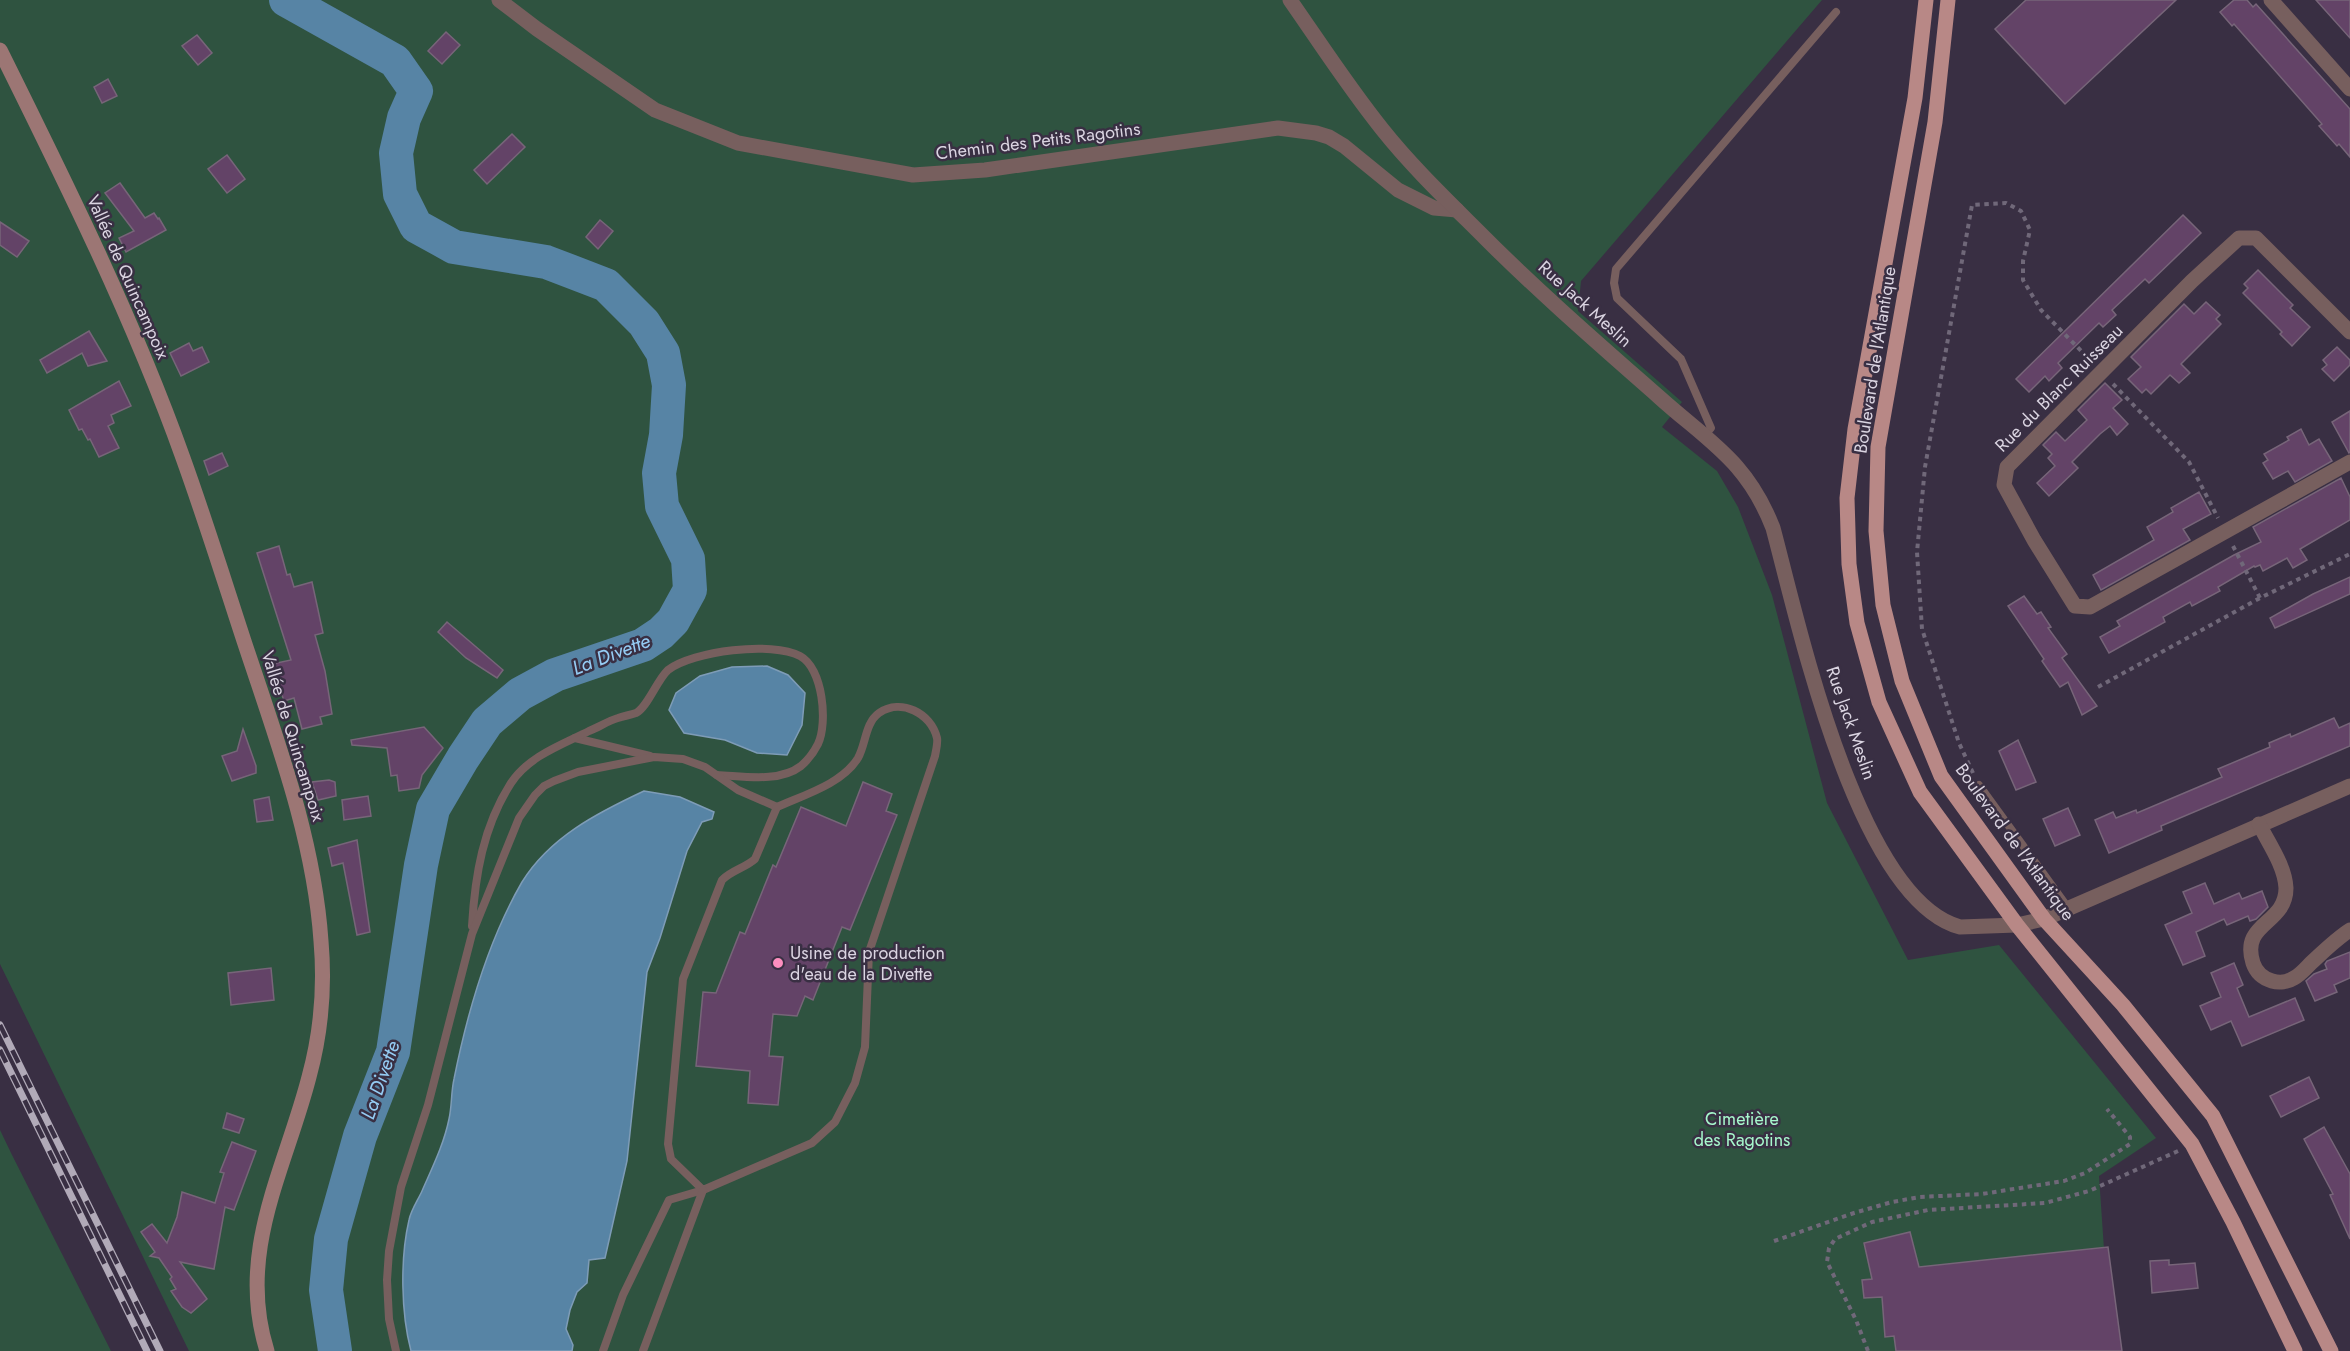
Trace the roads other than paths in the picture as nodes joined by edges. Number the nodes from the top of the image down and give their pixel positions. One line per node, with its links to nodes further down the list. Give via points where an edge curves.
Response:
1 (499, 0): 9 (street, Chemin des Petits Ragotins, via 655,110 738,143 913,175 985,170 1278,128 1329,137 1398,190 1434,208)
2 (1290, 0): 9 (street, Rue Jack Meslin, via 1382,129)
3 (1926, 0): 22 (main road, Boulevard de l'Atlantique, via 1915,98 1855,429 1847,498 1849,564 1857,622 1879,702 1920,792)
4 (1948, 0): 21 (main road, Boulevard de l'Atlantique, via 1935,122 1878,447 1876,531 1884,605 1902,681 1941,777)
5 (2271, 0): 8 (street)
6 (1836, 12): 11 (lane, via 1616,269 1617,298 1681,359 1711,428)
7 (0, 50): 26 (main road, Vallée de Quincampoix, via 137,343 183,458 303,834 318,910 322,1006 315,1054 268,1204 258,1252 258,1314)
8 (2350, 89)
9 (1457, 210): 11 (street, Rue Jack Meslin, via 1660,399)
10 (2350, 332): 12 (street, Rue du Blanc Ruisseau, via 2256,238 2239,238 2007,467 2004,485 2075,606 2090,607)
11 (1705, 435): 22 (street, Rue Jack Meslin, via 1743,472 1764,503 1839,755 1878,845 1914,898 1931,912 1952,924)
12 (2350, 462)
13 (575, 738): 14 (lane); 15 (lane, via 638,712 668,670 683,663 730,650 775,650 802,657 814,674 823,706 819,743 811,756 801,766 777,775); 24 (lane, via 528,763 512,782 486,835 479,861)
14 (654, 756): 15 (lane, via 683,759); 24 (lane, via 578,772 544,786 519,818)
15 (717, 774): 18 (lane, via 738,790)
16 (1979, 785): 20 (lane)
17 (2350, 786): 19 (street, Rue Jack Meslin)
18 (777, 807): 25 (lane, via 755,859 722,880 683,979 668,1144 671,1159); 25 (lane, via 851,768 860,756 876,715 886,709 913,709 933,727 938,740 935,756 869,952 865,1047 847,1101 835,1122 812,1143)
19 (2259, 824): 20 (street, Rue Jack Meslin); 23 (street, via 2283,871 2286,889 2281,909 2253,936 2249,946 2256,971 2272,981 2295,978)
20 (2069, 909): 21 (street, Rue Jack Meslin)
21 (2044, 919): 22 (street, Rue Jack Meslin); 31 (main road, Boulevard de l'Atlantique, via 2123,1005 2212,1116)
22 (2017, 925): 30 (main road, Boulevard de l'Atlantique, via 2192,1144)
23 (2350, 930)
24 (472, 934): 27 (lane, via 428,1105 401,1187 389,1251 389,1319)
25 (703, 1190): 28 (lane, via 669,1200 623,1295); 29 (lane)
26 (267, 1351)
27 (396, 1351)
28 (603, 1351)
29 (643, 1351)
30 (2295, 1351)
31 (2331, 1351)

